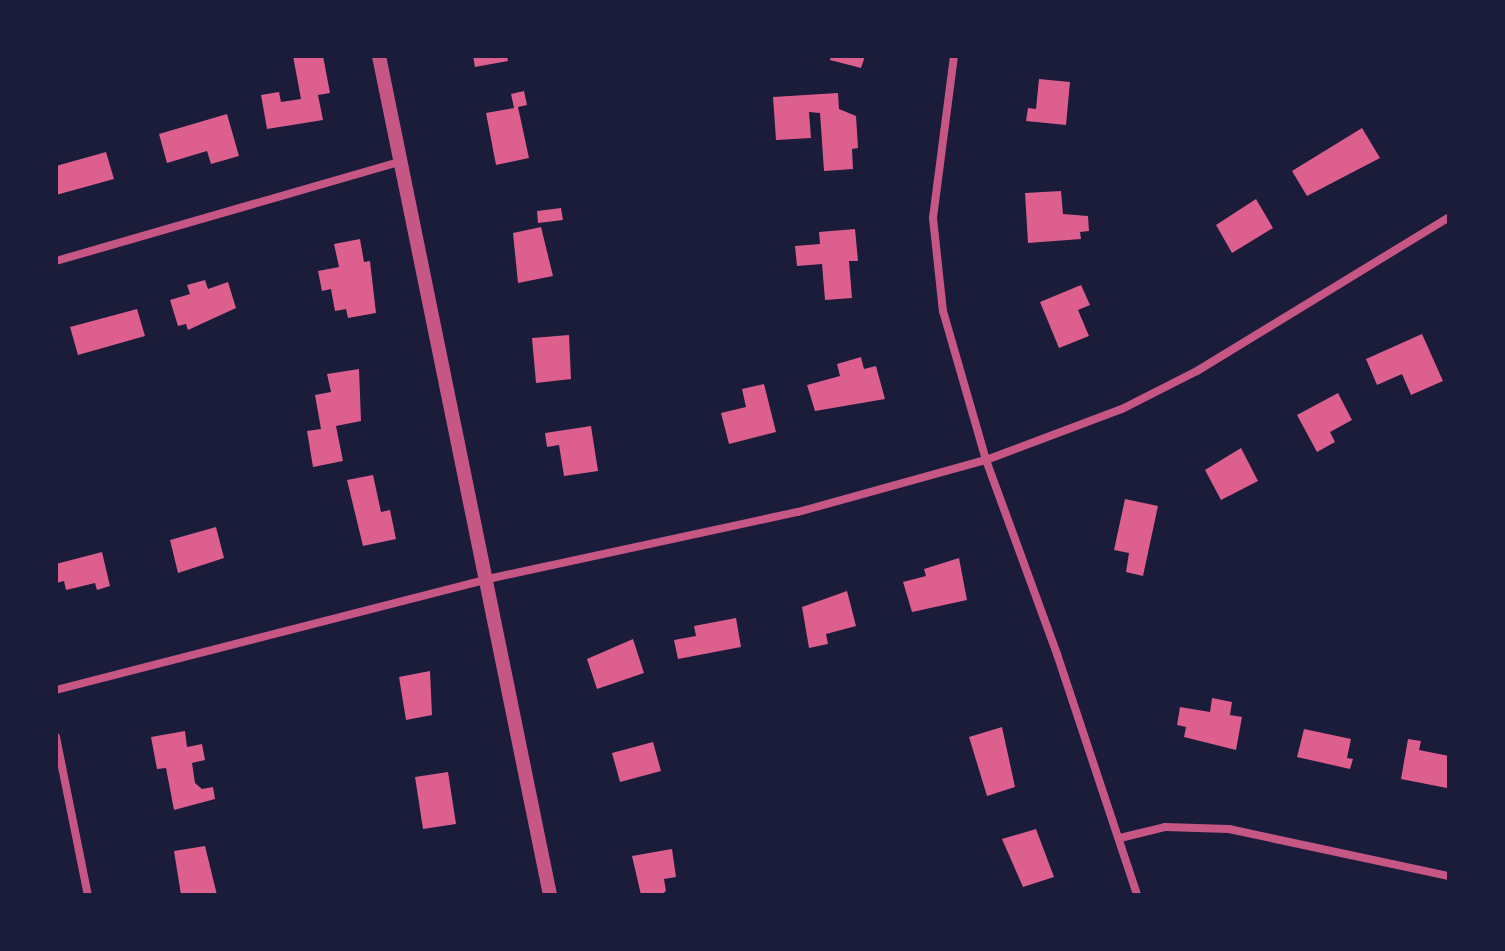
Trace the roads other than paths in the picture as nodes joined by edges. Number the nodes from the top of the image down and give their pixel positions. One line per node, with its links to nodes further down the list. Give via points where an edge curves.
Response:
1 (379, 56): 3 (street)
2 (954, 56): 6 (street, via 933,218 943,311)
3 (399, 162): 5 (street); 7 (street)
4 (1449, 217): 6 (street, via 1197,371 1122,409)
5 (56, 261)
6 (986, 460): 7 (street, via 671,543); 10 (street)
7 (483, 580): 8 (street); 13 (street)
8 (56, 690)
9 (56, 737): 12 (street)
10 (1120, 838): 11 (street, via 1165,827 1229,829); 14 (street)
11 (1449, 876)
12 (88, 895)
13 (550, 895)
14 (1137, 895)

